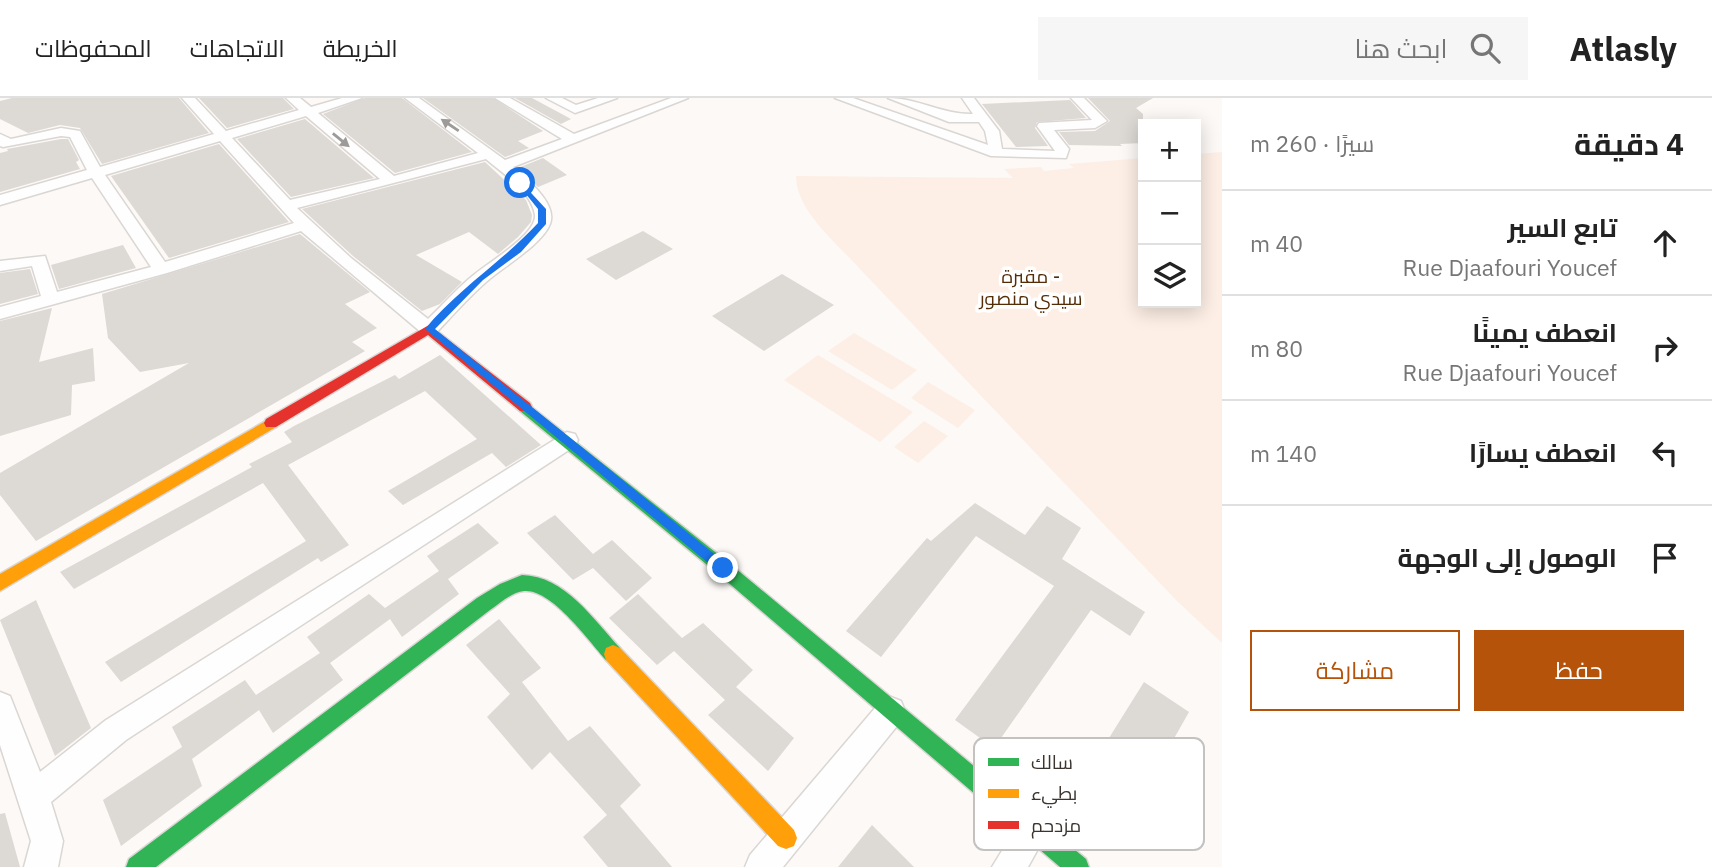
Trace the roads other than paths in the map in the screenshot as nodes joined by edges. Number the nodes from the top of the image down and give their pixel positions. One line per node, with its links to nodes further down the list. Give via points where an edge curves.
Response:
1 (188, 98): 15 (street)
2 (292, 98): 13 (street)
3 (356, 98): 13 (street)
4 (411, 98): 19 (street, one-way to 4)
5 (501, 98): 17 (street)
6 (552, 98): 7 (street, via 575,108)
7 (611, 98)
8 (682, 98): 17 (street)
9 (841, 98): 18 (street)
10 (894, 98): 14 (street, via 954,119)
11 (968, 98): 14 (street)
12 (1077, 98): 18 (street, via 1100,121 1044,126 1062,149 1061,155)
13 (307, 112): 15 (street); 22 (street, one-way to 22)
14 (983, 118): 18 (street, via 992,131)
15 (220, 136): 21 (street); 24 (street)
16 (0, 138): 21 (street, via 11,143 73,132)
17 (574, 140): 20 (street)
18 (996, 153)
19 (489, 154): 20 (street); 22 (street)
20 (503, 166): 30 (street, via 537,201 542,224)
21 (95, 172): 23 (street); 27 (street)
22 (391, 181): 24 (street)
23 (0, 200)
24 (288, 205): 25 (street)
25 (304, 225): 27 (street); 30 (street)
26 (0, 266): 28 (street, via 39,260)
27 (161, 269): 28 (street)
28 (51, 300): 29 (street)
29 (0, 313)
30 (429, 329): 31 (street); 32 (street)
31 (567, 440): 34 (street); 36 (street, via 116,730)
32 (0, 583)
33 (0, 706): 36 (street)
34 (891, 711): 35 (street); 37 (street)
35 (974, 780)
36 (34, 796): 40 (street, via 47,841)
37 (786, 838): 41 (street, via 563,601 531,582 512,587 463,620); 42 (street)
38 (1020, 850): 43 (street)
39 (1058, 850): 44 (street)
40 (41, 867)
41 (137, 867)
42 (762, 867)
43 (1009, 867)
44 (1079, 867)

